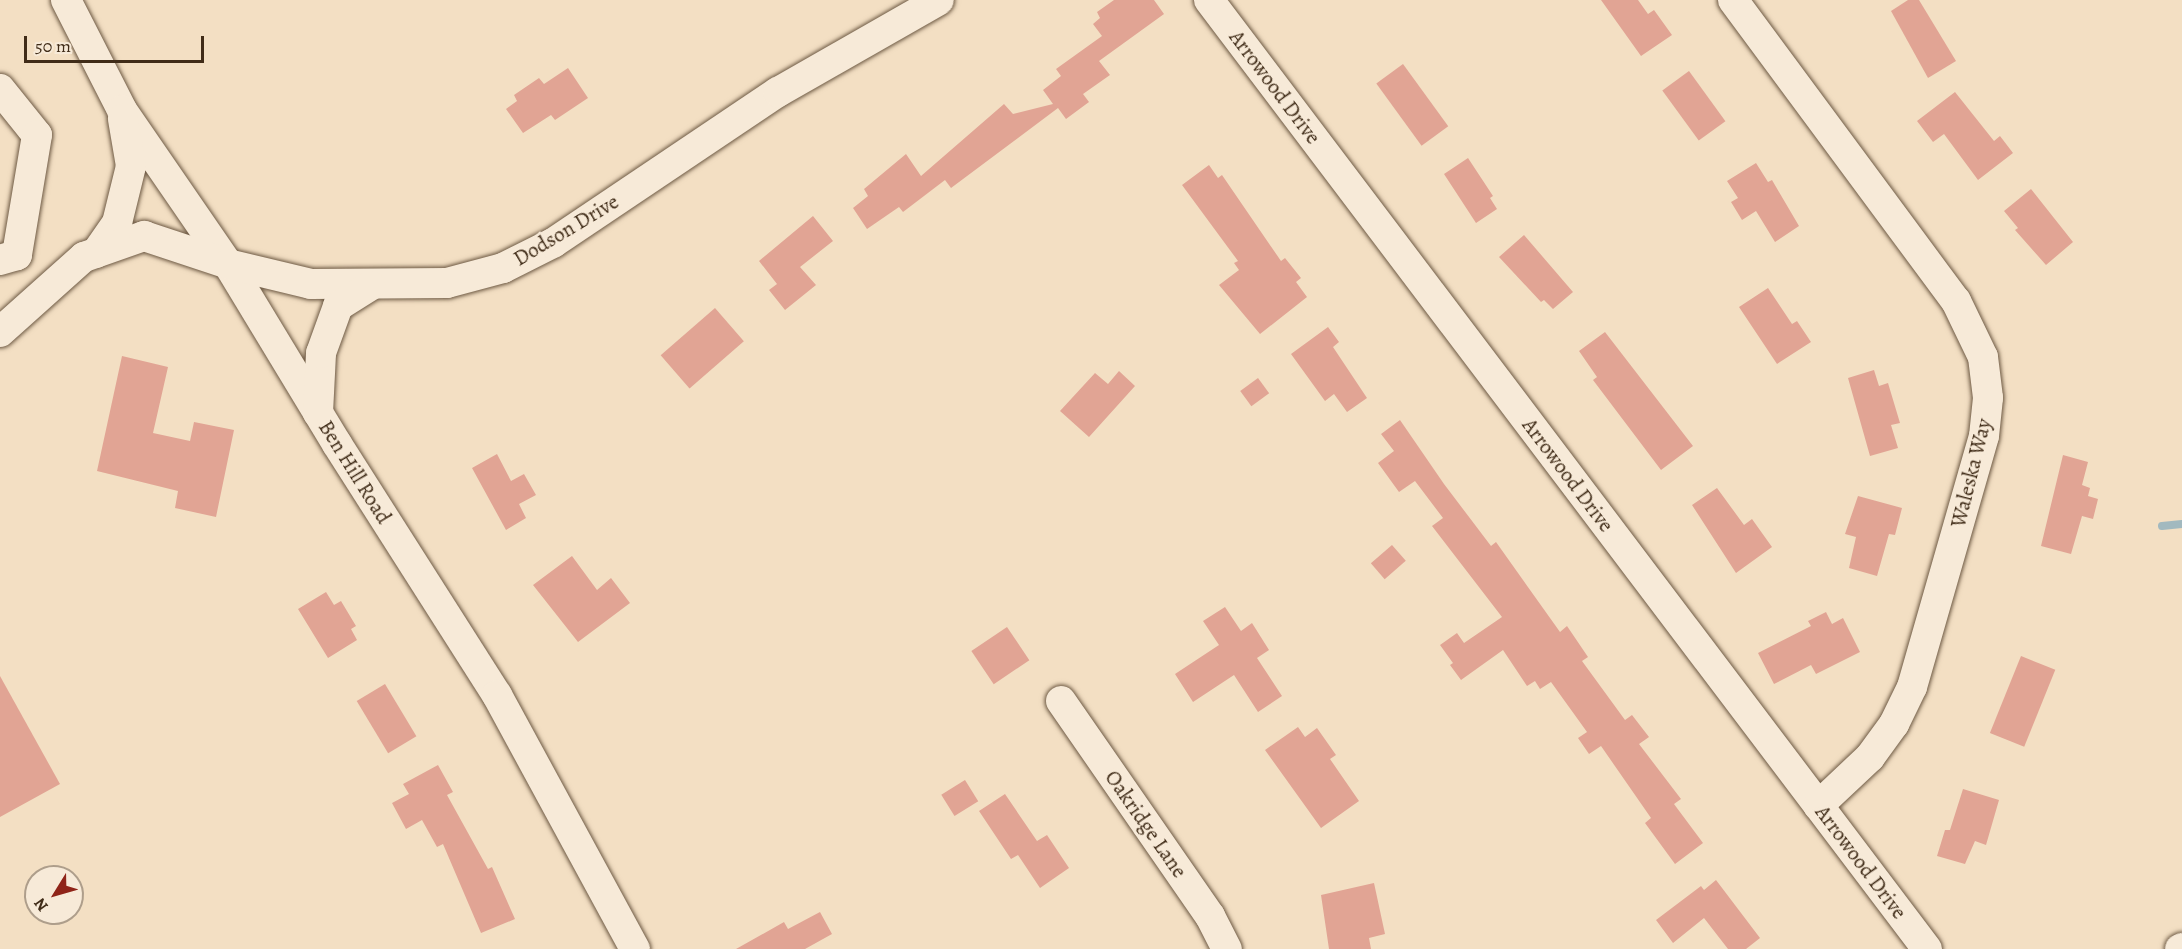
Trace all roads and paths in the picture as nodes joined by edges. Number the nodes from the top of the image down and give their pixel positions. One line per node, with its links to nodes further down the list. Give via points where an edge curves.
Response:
1 (66, 0): 6 (street, Ben Hill Road)
2 (939, 0): 10 (street, Dodson Drive, via 874,33 778,92 553,243 503,268 447,283)
3 (1209, 0): 14 (street, Arrowood Drive)
4 (1733, 0): 14 (street, Waleska Way, via 1956,301 1983,357 1988,398 1984,436 1912,687 1894,724 1870,757)
5 (0, 89): 8 (street, via 37,135 17,255)
6 (122, 110): 7 (street, via 131,166 117,223); 9 (street, Ben Hill Road)
7 (96, 253): 9 (street, Dodson Drive, via 144,236); 11 (street, Dodson Drive, via 84,257)
8 (0, 260)
9 (228, 264): 10 (street, Dodson Drive, via 310,284); 12 (street, Ben Hill Road)
10 (370, 286): 12 (street, via 338,306 321,353)
11 (0, 332)
12 (318, 413): 15 (street, Ben Hill Road, via 497,695)
13 (1060, 702): 16 (street, Oakridge Lane, via 1210,915)
14 (1818, 806): 17 (street, Arrowood Drive)
15 (635, 949)
16 (1227, 949)
17 (1927, 949)

